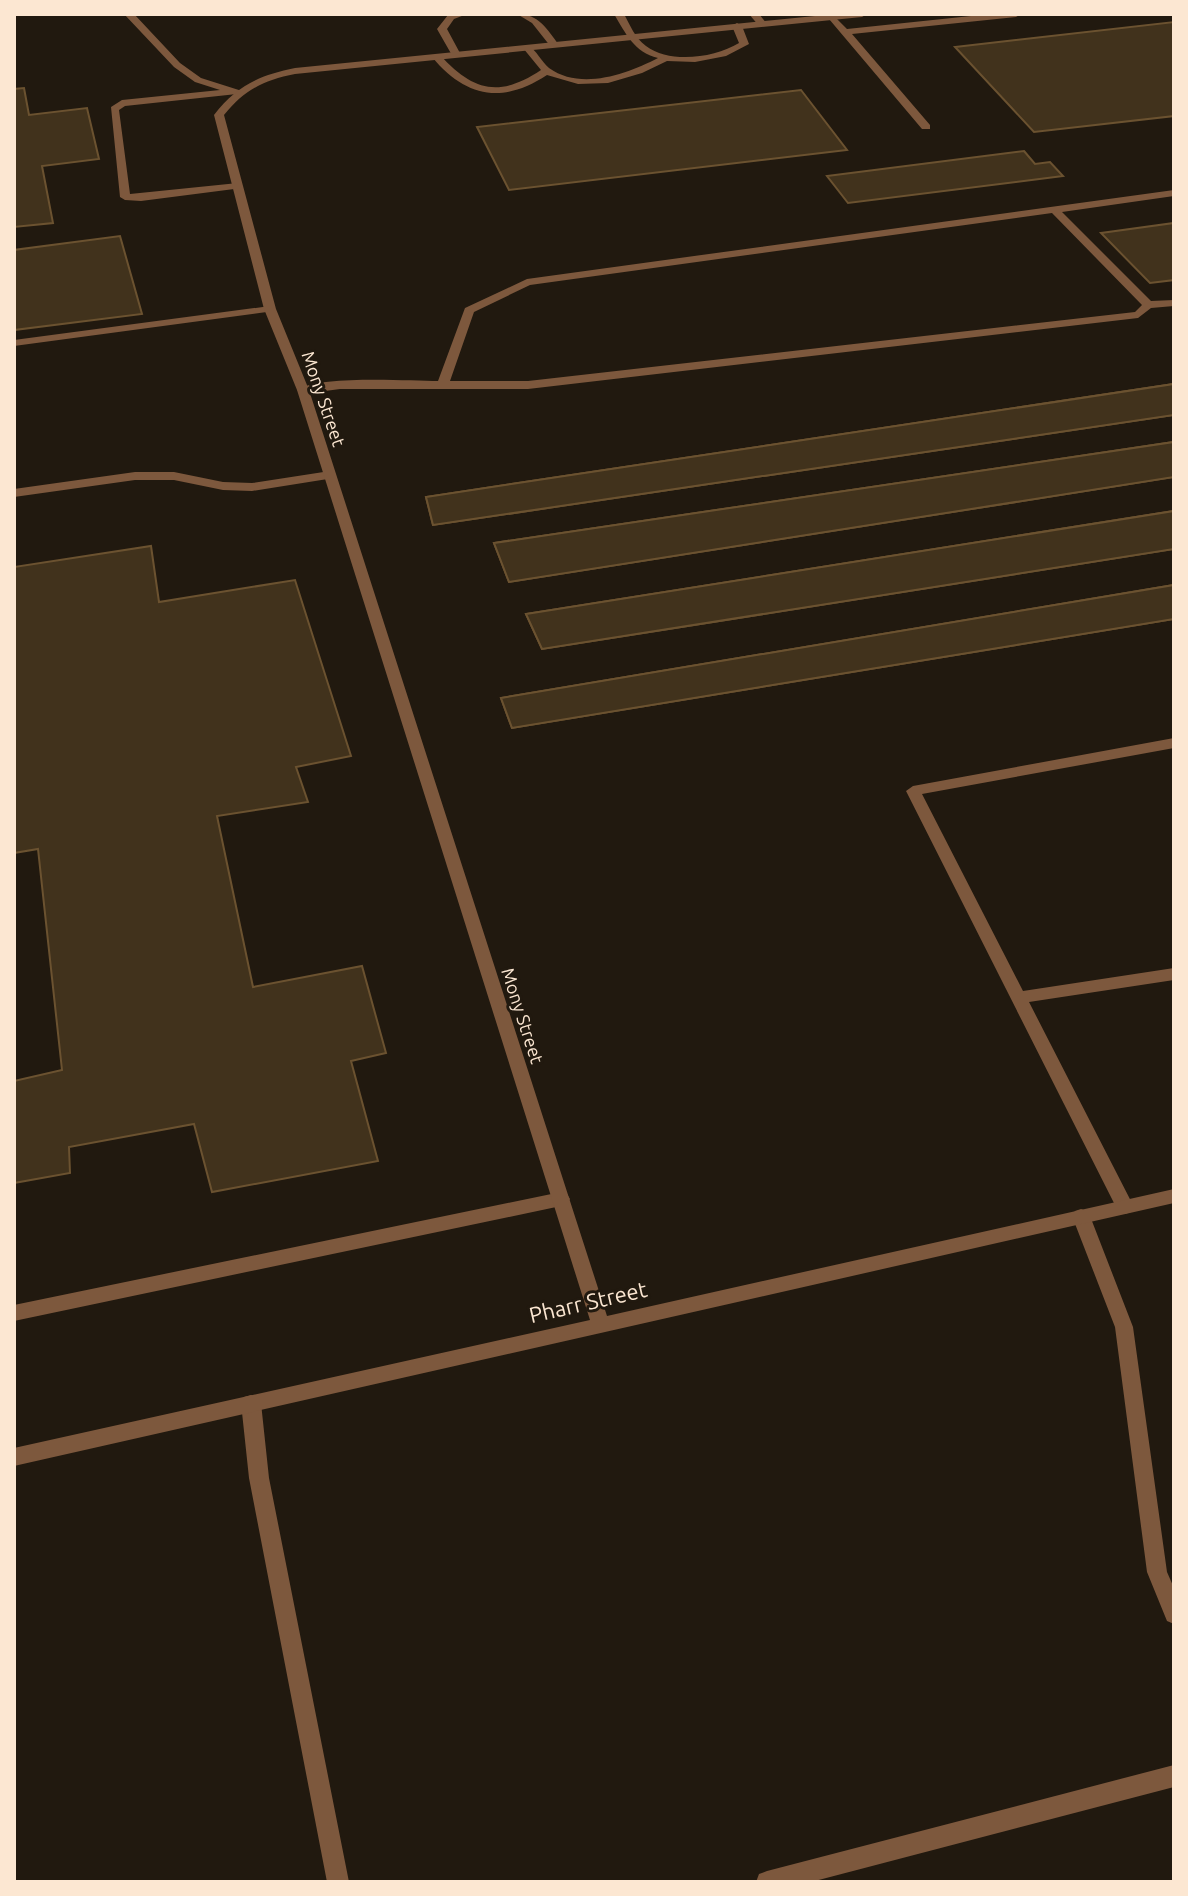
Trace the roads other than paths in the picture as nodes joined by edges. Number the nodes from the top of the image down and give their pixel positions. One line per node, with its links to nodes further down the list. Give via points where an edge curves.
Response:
1 (129, 14): 19 (street, via 198,80)
2 (462, 14): 15 (street, via 451,17 442,29)
3 (522, 14): 13 (street, via 535,21)
4 (619, 14): 12 (street)
5 (862, 14): 8 (street)
6 (1016, 14): 7 (street)
7 (979, 16): 11 (street)
8 (832, 17): 9 (street); 11 (street)
9 (758, 19): 10 (street)
10 (737, 26): 12 (street); 17 (street, via 744,44 733,53)
11 (845, 32): 20 (street)
12 (633, 37): 13 (street); 17 (street, via 644,50)
13 (554, 45): 14 (street)
14 (528, 48): 15 (street); 18 (street)
15 (456, 55): 16 (street)
16 (437, 57): 18 (street, via 466,85 492,91 517,89); 19 (street, via 295,71)
17 (665, 58): 18 (street, via 616,80 570,80)
18 (546, 71)
19 (237, 91): 21 (street, Mony Street, via 219,115); 21 (street, via 122,103 114,109 125,197)
20 (926, 127)
21 (238, 186): 26 (street, Mony Street)
22 (1174, 193): 23 (street)
23 (1054, 209): 25 (street); 28 (street, via 527,282 469,310)
24 (1174, 303): 25 (street)
25 (1148, 305): 28 (street, via 1138,315 528,385)
26 (270, 309): 27 (street); 29 (street, Mony Street)
27 (14, 343)
28 (443, 385): 29 (street)
29 (303, 390): 30 (street, Mony Street)
30 (330, 475): 31 (street, via 252,487 135,476); 36 (street, Mony Street)
31 (14, 493)
32 (1174, 743): 34 (street, via 913,791)
33 (1174, 974): 34 (street)
34 (1019, 998): 37 (street)
35 (1174, 1196): 37 (street, Pharr Street)
36 (561, 1199): 39 (street); 40 (street, Mony Street)
37 (1125, 1207): 38 (street, Pharr Street)
38 (1081, 1216): 40 (street, Pharr Street); 43 (street, via 1124,1327 1157,1572)
39 (14, 1313)
40 (600, 1323): 41 (street, Pharr Street)
41 (251, 1403): 42 (street, Pharr Street); 45 (street, via 259,1478)
42 (14, 1457)
43 (1174, 1614)
44 (1174, 1776): 46 (street)
45 (338, 1882)
46 (767, 1882)

